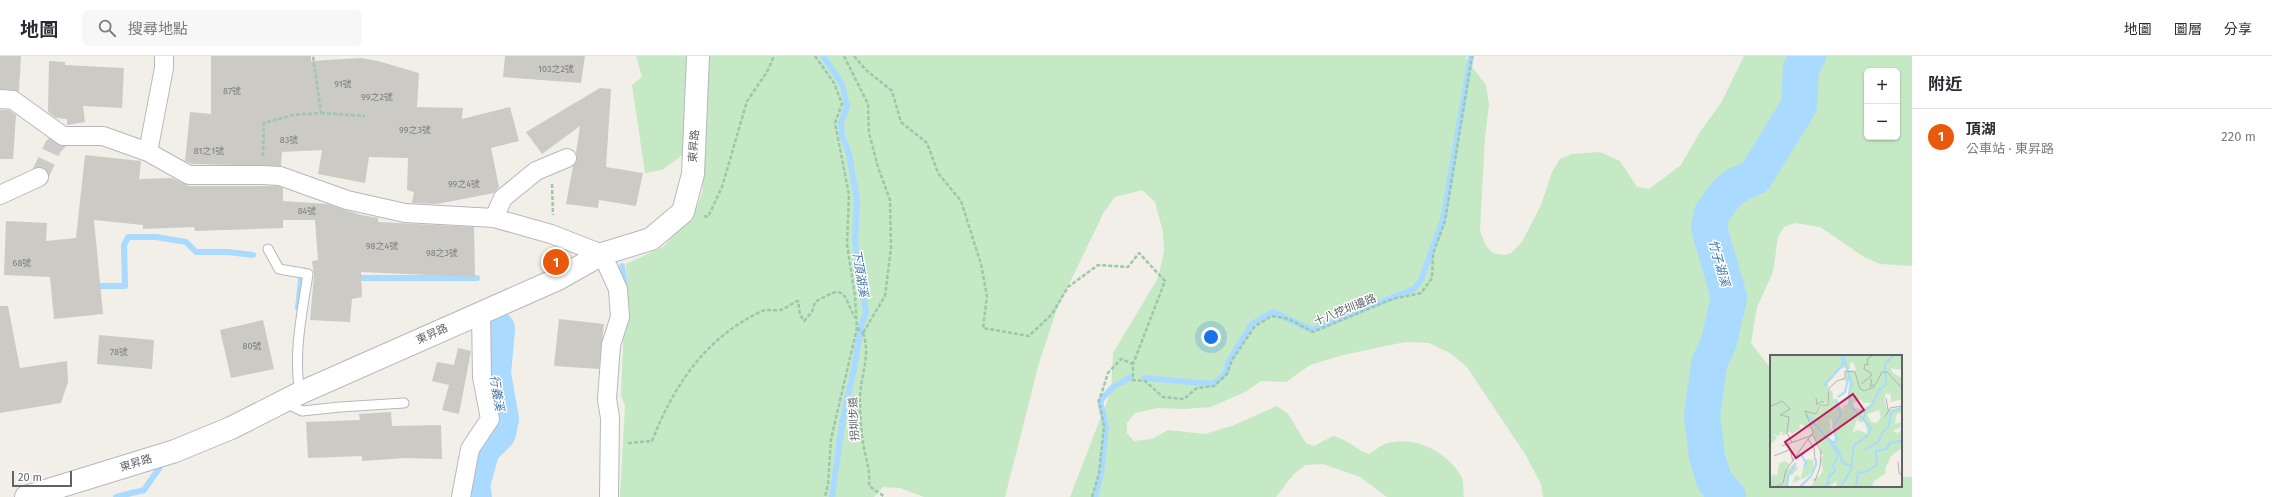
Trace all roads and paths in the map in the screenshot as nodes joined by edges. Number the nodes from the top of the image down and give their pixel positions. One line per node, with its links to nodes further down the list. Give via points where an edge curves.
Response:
1 (164, 56): 12 (street)
2 (313, 56): 10 (path)
3 (698, 56): 17 (street, 東昇路, via 693,174)
4 (774, 56): 17 (path, via 767,72 746,101 722,187 708,217)
5 (815, 56): 23 (path, via 834,83 842,104 835,123 849,195 847,244 856,297)
6 (844, 56): 25 (path, via 868,104 869,133 890,200 892,248 885,296)
7 (854, 56): 26 (path, via 866,70 892,90 901,122 927,143 938,173 961,201 981,264 986,296 983,328 1028,336 1052,314 1068,287 1098,265 1128,267 1139,253 1165,281)
8 (1472, 56): 26 (path, 十八挖圳邊路, via 1445,221 1432,254 1432,278 1421,293 1392,299 1313,332 1289,319 1272,316 1255,326 1232,360 1228,374 1214,386 1197,388 1184,399 1163,397 1145,380 1133,380)
9 (0, 99): 12 (street, via 13,100 63,136 103,136)
10 (321, 113): 11 (path); 14 (path, via 293,115 264,123)
11 (365, 116)
12 (148, 152): 14 (street, via 189,175)
13 (559, 161): 18 (street, via 536,171 503,198); 19 (path)
14 (262, 175): 18 (street, via 280,176 347,200 405,213)
15 (39, 177): 16 (street)
16 (0, 195)
17 (683, 212): 21 (street, 東昇路, via 651,239)
18 (494, 218): 19 (street)
19 (551, 234): 21 (street)
20 (268, 249): 27 (lane, via 279,269 308,274)
21 (602, 254): 22 (street, 東昇路, via 558,279); 32 (street, via 618,290 620,317 612,345 606,399 610,418)
22 (481, 312): 27 (street, 東昇路); 31 (street, via 482,377 490,419 470,449)
23 (856, 318): 24 (path); 29 (path, via 846,295 841,292 831,293 815,302 812,312 804,321 798,300 781,310 763,310 701,355 682,379)
24 (857, 328): 25 (path); 33 (path, via 832,439)
25 (863, 333): 34 (path, 拐圳步道, via 868,345 860,396 865,452 870,469 869,486)
26 (1133, 365): 35 (path, via 1121,360 1108,372 1099,401 1104,426 1099,473)
27 (292, 398): 28 (lane, via 302,411); 30 (street, 東昇路, via 231,428 175,450)
28 (404, 403)
29 (652, 441)
30 (26, 497)
31 (461, 497)
32 (609, 497)
33 (825, 497)
34 (885, 497)
35 (1092, 497)

